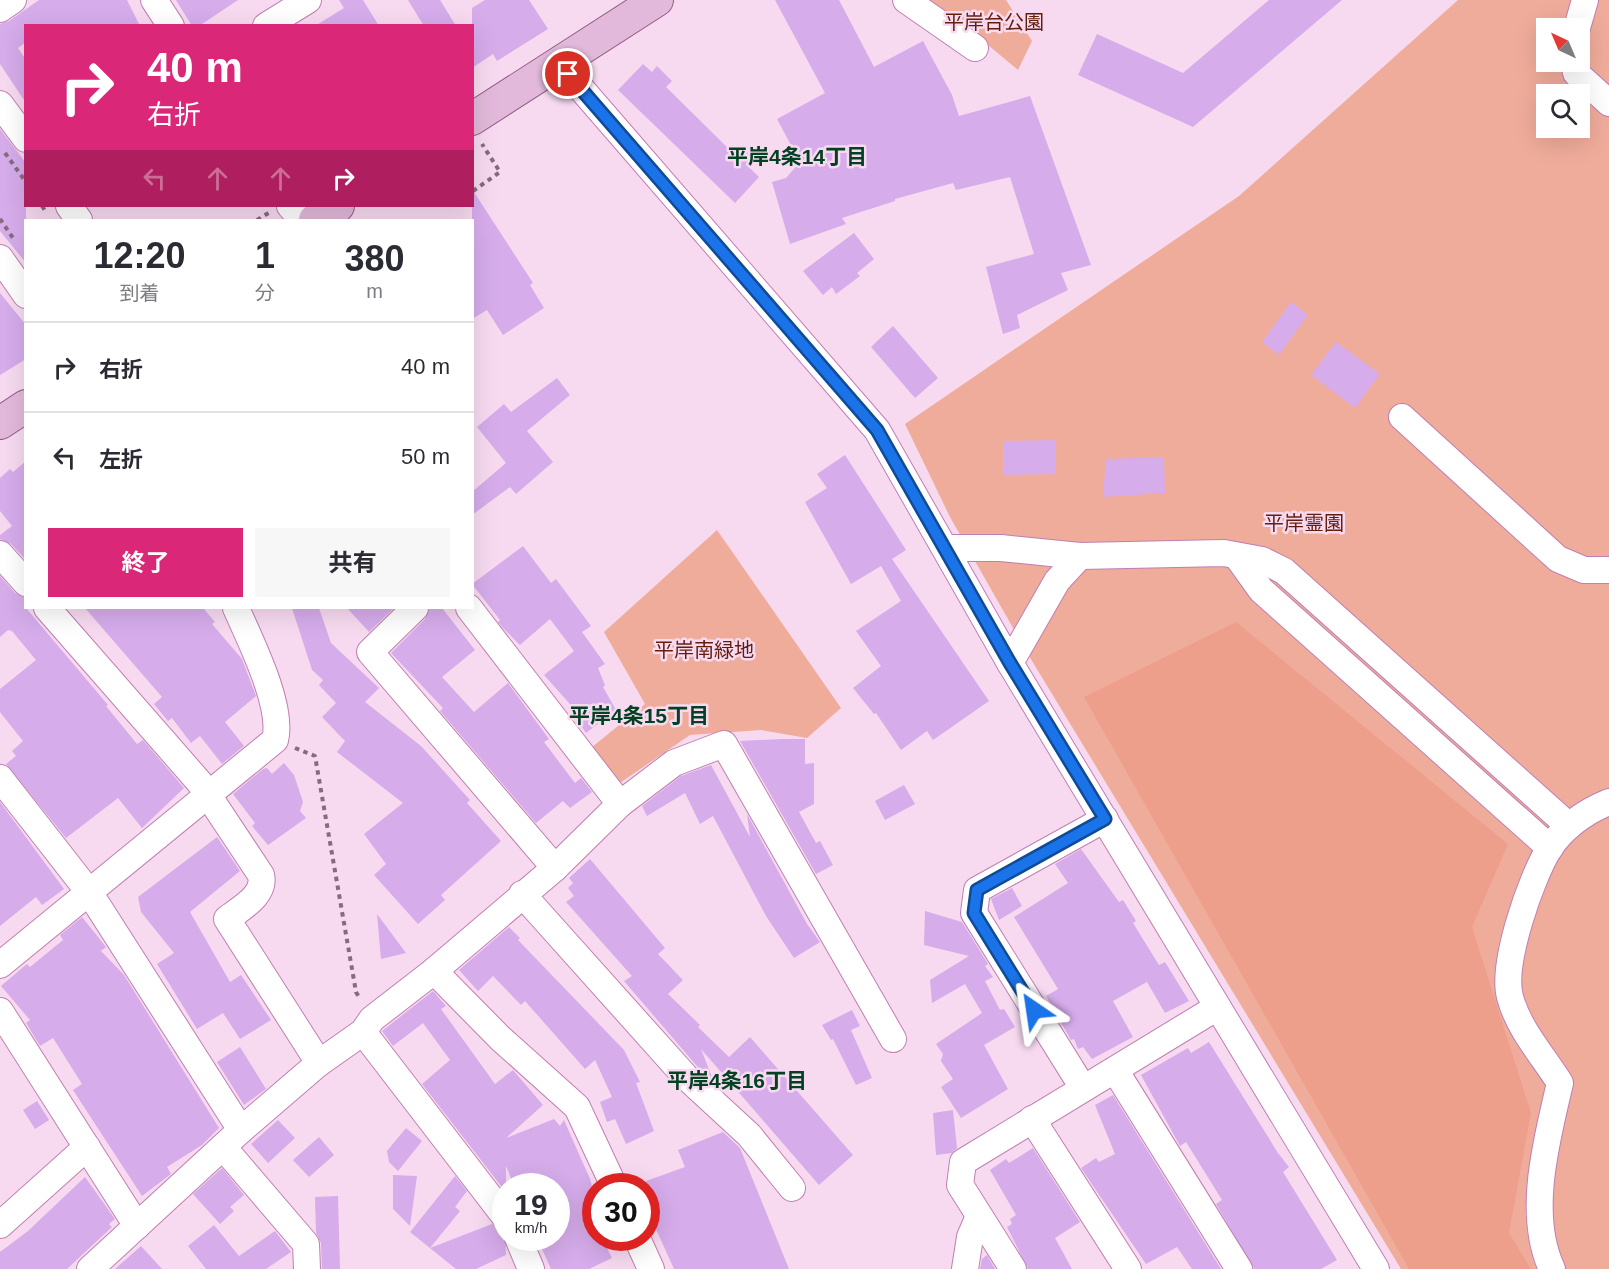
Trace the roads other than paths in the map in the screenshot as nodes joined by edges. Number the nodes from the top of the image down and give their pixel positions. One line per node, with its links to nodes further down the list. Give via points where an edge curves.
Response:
1 (13, 0): 7 (street)
2 (154, 0): 9 (street)
3 (308, 0): 10 (street)
4 (657, 0): 12 (main road)
5 (906, 0): 11 (street)
6 (1585, 0): 8 (street)
7 (0, 9)
8 (1580, 18)
9 (170, 24)
10 (269, 24)
11 (975, 48)
12 (559, 63): 16 (main road); 27 (street, via 877,430)
13 (1576, 72): 14 (street)
14 (1609, 103)
15 (0, 104): 17 (street)
16 (477, 131)
17 (18, 138)
18 (291, 207): 20 (street)
19 (336, 207): 21 (main road)
20 (301, 219)
21 (317, 219)
22 (0, 258): 23 (street)
23 (24, 292)
24 (24, 407): 26 (main road)
25 (1402, 417): 31 (street, via 1558,559 1584,570)
26 (0, 423)
27 (946, 548): 29 (street, via 1001,548); 37 (street)
28 (0, 554): 32 (street)
29 (1080, 556): 30 (street, via 1224,553); 37 (street, via 1057,581)
30 (1238, 558): 43 (street, via 1262,560 1284,571); 44 (street, via 1261,590)
31 (1609, 570)
32 (24, 582)
33 (48, 609): 39 (street)
34 (236, 609): 39 (street, via 279,727 275,740)
35 (414, 609): 45 (street, via 370,652)
36 (470, 609): 41 (street)
37 (1010, 663): 42 (street)
38 (0, 778): 46 (street)
39 (208, 795): 46 (street); 54 (street, via 263,882 261,891 227,919)
40 (1609, 802): 43 (street)
41 (620, 804): 45 (street); 53 (street, via 674,763 723,744)
42 (1105, 819): 50 (street); 56 (street, via 977,890 974,913)
43 (1569, 826): 44 (street)
44 (1550, 848): 77 (street, via 1533,884 1512,947 1507,976 1515,1013 1560,1083 1541,1204 1543,1241)
45 (555, 868): 47 (street)
46 (89, 891): 48 (street); 58 (street)
47 (522, 894): 49 (street); 61 (street, via 686,1076 749,1135)
48 (0, 965)
49 (434, 971): 52 (street); 60 (street, via 500,1038 577,1107)
50 (1216, 1008): 55 (street); 76 (street)
51 (0, 1011): 59 (street)
52 (367, 1025): 54 (street); 62 (street)
53 (893, 1039)
54 (319, 1063): 58 (street)
55 (1115, 1070): 56 (street); 75 (street)
56 (1083, 1088): 57 (street)
57 (1032, 1119): 63 (street, via 963,1162 960,1185); 74 (street)
58 (232, 1138): 65 (street); 69 (street, via 306,1244)
59 (87, 1147): 64 (street); 65 (street)
60 (608, 1173)
61 (792, 1188)
62 (492, 1199)
63 (979, 1216): 72 (street, via 970,1238); 73 (street)
64 (0, 1225)
65 (137, 1226): 68 (street)
66 (523, 1251): 70 (street)
67 (643, 1251): 71 (street)
68 (90, 1269)
69 (307, 1269)
70 (531, 1269)
71 (651, 1269)
72 (965, 1269)
73 (1013, 1269)
74 (1128, 1269)
75 (1239, 1269)
76 (1376, 1269)
77 (1552, 1269)

